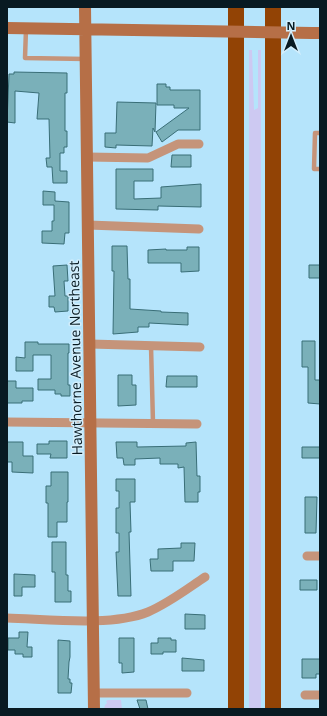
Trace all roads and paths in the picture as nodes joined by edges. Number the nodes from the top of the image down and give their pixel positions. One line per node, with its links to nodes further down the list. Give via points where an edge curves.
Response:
1 (85, 7): 6 (main road, Hawthorne Avenue Northeast)
2 (236, 7): 32 (highway)
3 (273, 7): 33 (highway)
4 (7, 28): 5 (main road)
5 (26, 28): 6 (main road); 8 (lane, via 25,58)
6 (86, 28): 7 (main road, bridge); 8 (main road, Hawthorne Avenue Northeast)
7 (316, 33)
8 (86, 59): 11 (main road, Hawthorne Avenue Northeast)
9 (317, 133): 12 (lane, via 314,169)
10 (199, 144): 11 (street, via 178,144 148,158)
11 (87, 157): 13 (main road, Hawthorne Avenue Northeast)
12 (320, 169)
13 (88, 225): 14 (street); 15 (main road, Hawthorne Avenue Northeast)
14 (199, 229)
15 (90, 344): 16 (street); 19 (main road, Hawthorne Avenue Northeast)
16 (151, 346): 17 (street); 20 (lane)
17 (200, 346)
18 (7, 422): 19 (street)
19 (91, 423): 20 (street); 26 (main road, Hawthorne Avenue Northeast)
20 (153, 423): 21 (street)
21 (197, 424)
22 (307, 556): 23 (street)
23 (320, 556)
24 (205, 576): 26 (street, via 168,602 148,612 130,617)
25 (7, 618): 26 (street)
26 (93, 621): 27 (main road, Hawthorne Avenue Northeast)
27 (94, 693): 28 (street); 31 (main road, Hawthorne Avenue Northeast)
28 (187, 693)
29 (305, 694): 30 (street)
30 (320, 695)
31 (94, 709)
32 (236, 709)
33 (273, 709)

